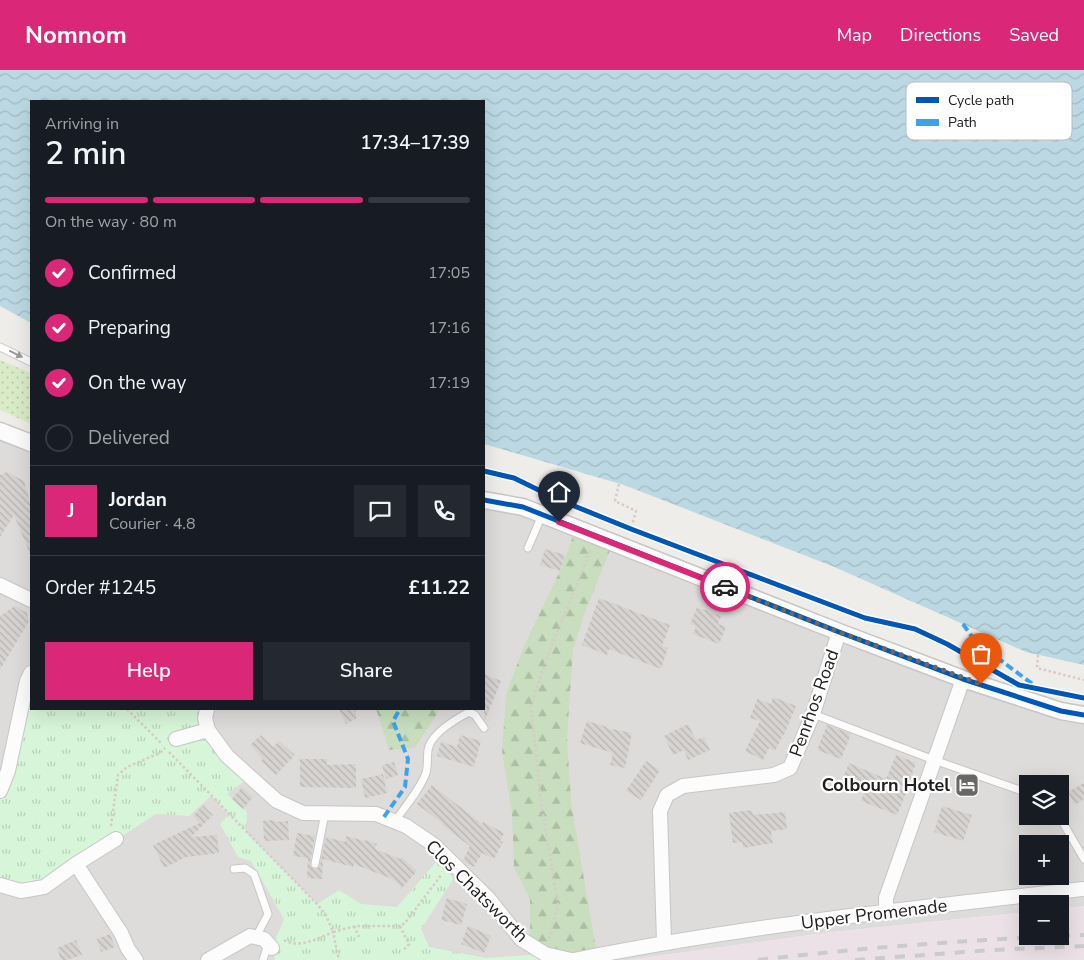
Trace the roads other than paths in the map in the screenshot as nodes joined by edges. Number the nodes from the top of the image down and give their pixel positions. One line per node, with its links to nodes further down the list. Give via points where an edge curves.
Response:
1 (0, 347): 2 (lane, one-way to 2)
2 (30, 362)
3 (0, 431): 4 (street)
4 (30, 443)
5 (485, 500): 6 (street, via 523,507)
6 (542, 515): 7 (lane); 10 (street)
7 (528, 548)
8 (0, 585): 9 (street)
9 (30, 600)
10 (839, 632): 12 (street); 14 (street, Penrhos Road)
11 (30, 675): 20 (street)
12 (963, 678): 15 (street); 19 (street)
13 (207, 710): 17 (street)
14 (813, 714): 19 (lane); 35 (street, Penrhos Road, via 790,768 774,775 684,786 667,795 660,811)
15 (1084, 716)
16 (484, 728): 24 (lane, via 475,714 469,712 433,739 428,748 426,772 415,794)
17 (208, 730): 18 (street); 23 (street, Clos Chatsworth, via 227,756 277,801 303,813)
18 (171, 744)
19 (934, 760): 21 (lane); 33 (street, via 886,898)
20 (4, 769): 22 (street)
21 (1019, 790)
22 (0, 791)
23 (325, 813): 24 (street, Clos Chatsworth, via 376,814); 29 (lane)
24 (394, 822): 39 (street, Clos Chatsworth, via 406,826 434,845 488,898 521,939 545,954)
25 (1064, 825): 27 (lane)
26 (116, 839): 28 (street)
27 (1084, 859)
28 (76, 864): 31 (street, via 44,887 21,891); 36 (street)
29 (315, 864)
30 (234, 869): 34 (lane, via 245,868 254,874 268,914)
31 (0, 885)
32 (1084, 890): 33 (street, Upper Promenade)
33 (886, 911): 35 (street, Upper Promenade)
34 (265, 942): 37 (street, via 250,936); 38 (lane)
35 (664, 942): 39 (street, Clos Chatsworth)
36 (136, 960)
37 (208, 960)
38 (263, 960)
39 (572, 960)

